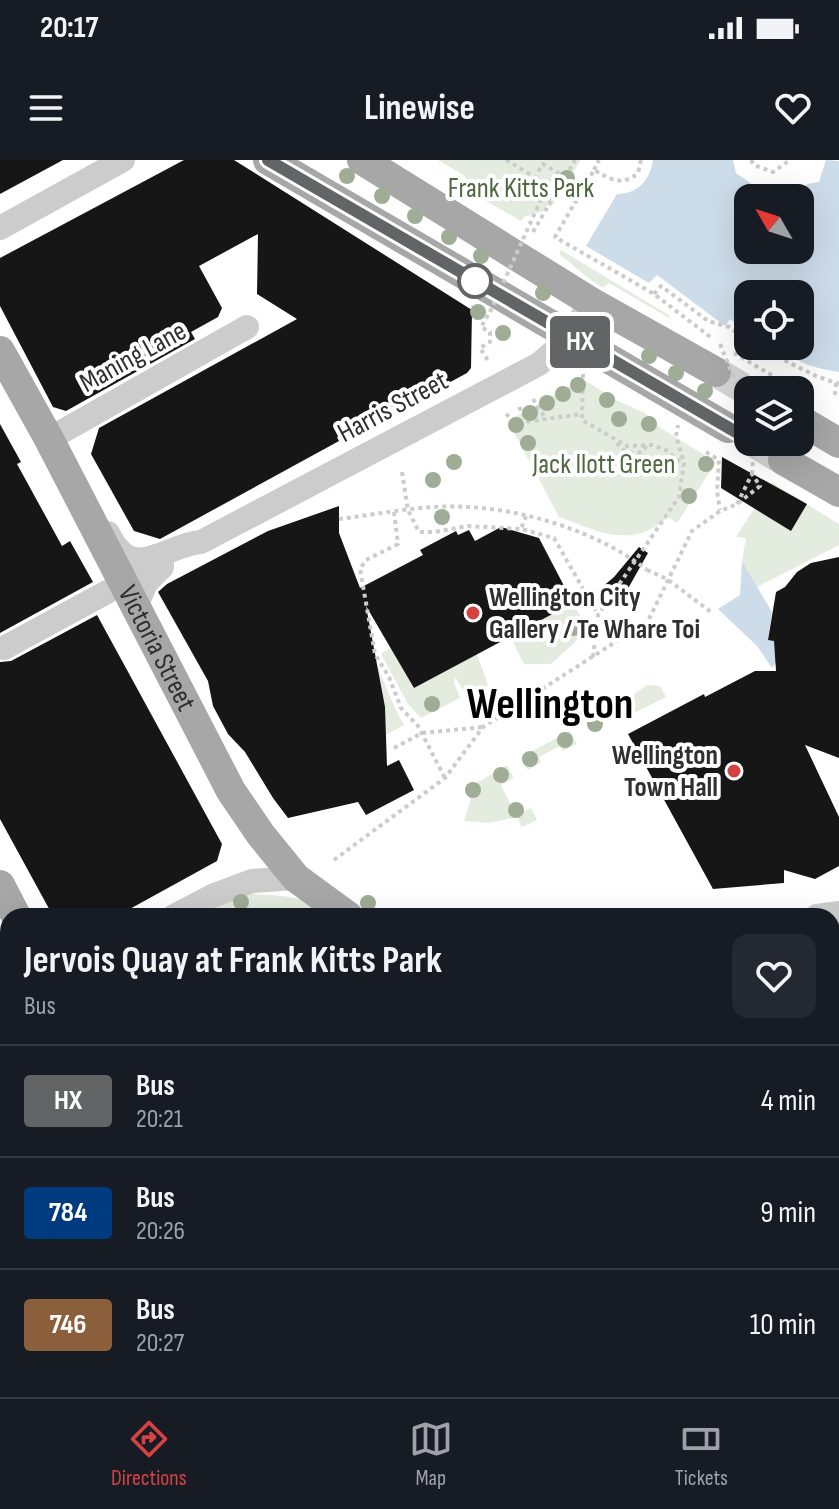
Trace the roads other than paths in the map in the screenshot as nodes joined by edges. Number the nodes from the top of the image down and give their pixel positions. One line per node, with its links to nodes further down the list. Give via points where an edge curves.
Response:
1 (123, 160): 4 (street)
2 (268, 160): 7 (main road)
3 (362, 160): 5 (main road)
4 (0, 228)
5 (591, 302): 7 (street, Harris Street); 9 (main road)
6 (247, 327): 12 (street, Maning Lane)
7 (570, 337): 10 (main road); 17 (street, Harris Street, via 539,364)
8 (0, 351): 12 (main road, Victoria Street)
9 (718, 358)
10 (734, 418)
11 (814, 428): 13 (main road)
12 (49, 439): 16 (main road, Victoria Street)
13 (839, 443)
14 (783, 460): 15 (main road)
15 (839, 492)
16 (78, 497): 17 (street, Harris Street, via 100,518 121,553 132,559 155,558); 19 (main road, Victoria Street)
17 (201, 542): 19 (street, Harris Street, via 191,557 152,587)
18 (107, 592): 20 (street)
19 (142, 615): 21 (main road, Victoria Street, via 231,791)
20 (4, 648)
21 (296, 878): 24 (street, via 252,881); 25 (main road, Victoria Street)
22 (0, 885): 23 (main road)
23 (12, 908)
24 (189, 908)
25 (337, 908)

